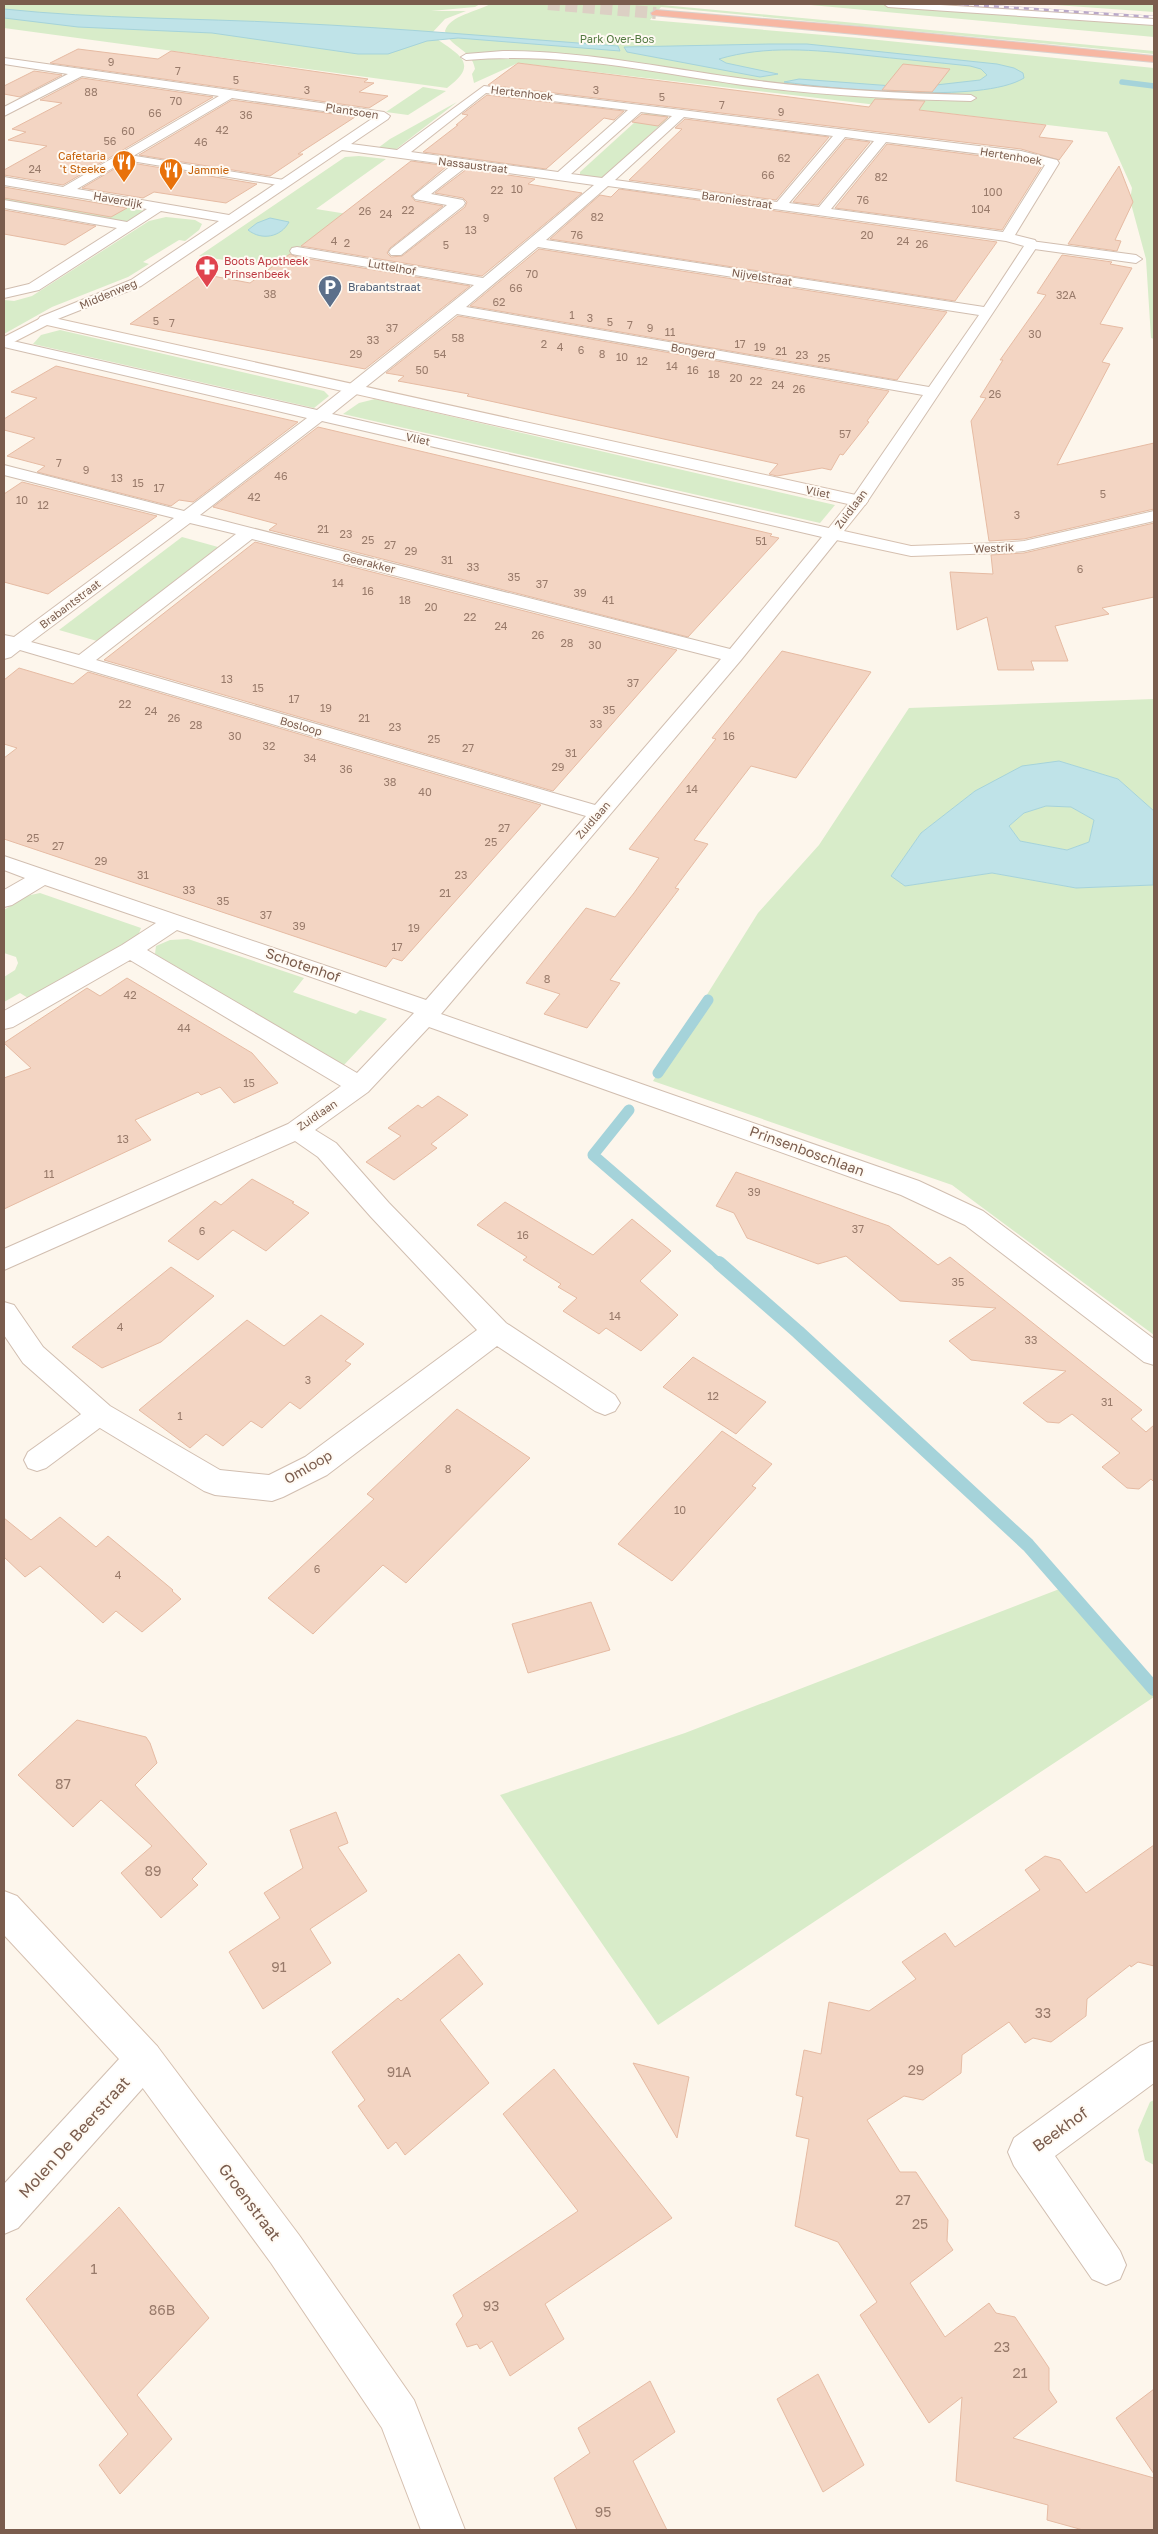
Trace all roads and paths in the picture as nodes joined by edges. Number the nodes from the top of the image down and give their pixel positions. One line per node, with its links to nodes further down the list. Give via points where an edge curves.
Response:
1 (888, 4): 3 (lane)
2 (656, 12): 5 (highway)
3 (1154, 22)
4 (466, 57): 9 (lane, via 510,53 580,57 845,94)
5 (1154, 60)
6 (4, 61): 7 (street, Plantsoen)
7 (80, 72): 8 (street, Plantsoen); 11 (street)
8 (230, 94): 15 (street, Plantsoen, via 384,116); 17 (street)
9 (971, 98)
10 (638, 108): 12 (street, Hertenhoek); 16 (street, Hertenhoek, via 484,89); 19 (street)
11 (4, 112)
12 (682, 113): 13 (street, Hertenhoek); 22 (street)
13 (841, 134): 14 (street, Hertenhoek); 25 (street)
14 (882, 139): 27 (street); 31 (street, Hertenhoek, via 1020,155 1053,163)
15 (340, 146): 16 (street, Nassaustraat); 21 (street, Plantsoen)
16 (399, 155): 18 (street, Nassaustraat)
17 (123, 157): 21 (lane); 23 (street)
18 (462, 164): 19 (street, Nassaustraat); 35 (street, via 420,196 458,203)
19 (561, 176): 22 (street, Nassaustraat)
20 (4, 181): 23 (street, Haverdijk)
21 (284, 183): 28 (street, Plantsoen)
22 (606, 183): 25 (street, Baroniestraat); 32 (street, Brabantstraat)
23 (65, 191): 26 (street, Haverdijk)
24 (4, 204): 30 (street, Haverdijk)
25 (780, 206): 27 (street, Baroniestraat)
26 (159, 207): 28 (street, Haverdijk); 30 (street)
27 (822, 212): 29 (street, Baroniestraat)
28 (231, 219): 41 (street, Middenweg, via 136,283)
29 (868, 219): 31 (street, Baroniestraat); 33 (street, via 861,227)
30 (129, 226): 38 (street, via 34,287)
31 (1007, 237): 33 (street, via 1021,240)
32 (535, 242): 37 (street, Brabantstraat); 40 (street, Nijvelstraat)
33 (1028, 249): 36 (lane); 40 (street, Zuidlaan)
34 (297, 250): 37 (street, Luttelhof)
35 (396, 252)
36 (1136, 259)
37 (486, 282): 39 (street, Brabantstraat)
38 (4, 294)
39 (454, 309): 43 (street, Brabantstraat); 44 (street, Bongerd)
40 (988, 312): 44 (street, Zuidlaan)
41 (45, 320): 42 (street, Middenweg); 43 (street, Vliet)
42 (4, 343): 45 (street, Vliet)
43 (355, 390): 45 (street, Brabantstraat); 47 (street, Vliet)
44 (932, 392): 47 (street, Zuidlaan)
45 (320, 417): 49 (street, Brabantstraat); 51 (street, Vliet)
46 (4, 470): 49 (street, Geerakker)
47 (859, 501): 51 (street, Zuidlaan)
48 (1154, 516): 51 (street, Westrik, via 1024,546 999,548 911,551)
49 (187, 517): 50 (street, Geerakker); 52 (street, Brabantstraat)
50 (250, 532): 53 (street, Geerakker); 54 (street)
51 (833, 534): 53 (street, Zuidlaan)
52 (8, 645): 54 (street, Bosloop)
53 (734, 656): 55 (street, Zuidlaan)
54 (82, 662): 55 (street, Bosloop)
55 (599, 813): 61 (street, Zuidlaan)
56 (4, 863): 57 (street, Schotenhof)
57 (43, 876): 58 (street); 59 (street, Schotenhof)
58 (4, 900)
59 (175, 921): 60 (street); 61 (street, Schotenhof)
60 (130, 950): 62 (street); 63 (street)
61 (428, 1013): 63 (street, Zuidlaan); 68 (street, Prinsenboschlaan, via 910,1188 974,1218)
62 (4, 1021)
63 (359, 1086): 64 (street, Zuidlaan)
64 (297, 1130): 65 (street, Zuidlaan); 67 (street, via 327,1150)
65 (4, 1260)
66 (4, 1313): 70 (street, Omloop, via 33,1355)
67 (496, 1332): 69 (street); 70 (street, Omloop, via 316,1466 272,1488 215,1482)
68 (1154, 1354)
69 (605, 1403)
70 (100, 1414): 71 (lane)
71 (37, 1460)
72 (4, 1909): 73 (street, Groenstraat)
73 (144, 2060): 75 (street, Molen De Beerstraat); 77 (street, Groenstraat, via 286,2249 399,2415)
74 (1154, 2060): 76 (street, Beekhof, via 1028,2152)
75 (4, 2214)
76 (1106, 2265)
77 (444, 2530)

